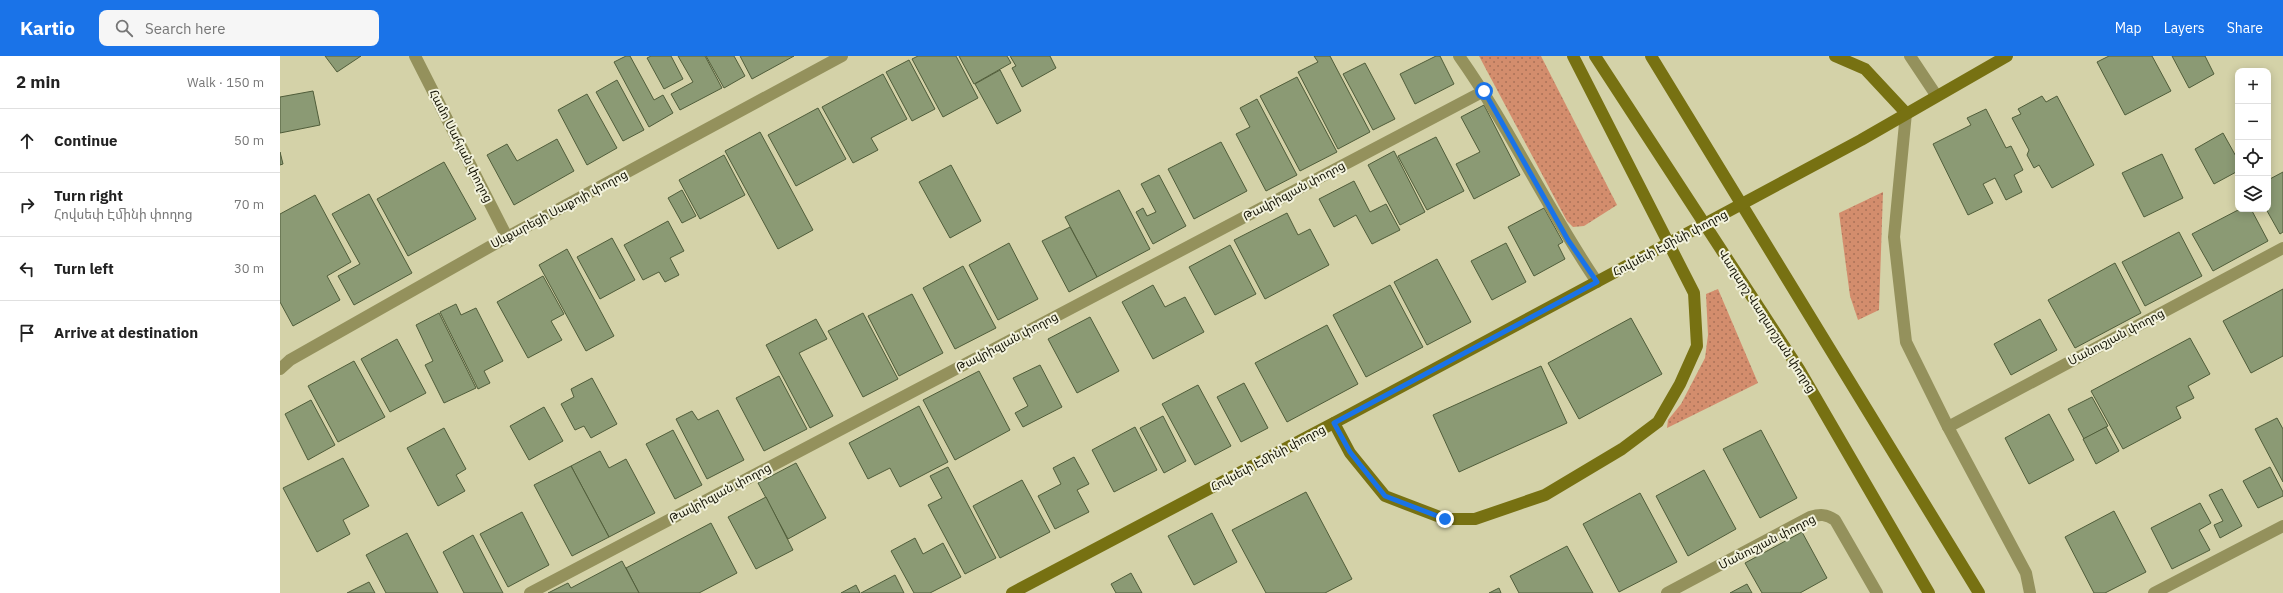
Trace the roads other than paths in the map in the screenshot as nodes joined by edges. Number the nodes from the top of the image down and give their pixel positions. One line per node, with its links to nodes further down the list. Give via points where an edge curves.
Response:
1 (415, 56): 13 (street, Համո Սահյան փողոց)
2 (842, 56): 13 (street, Սևքարեցի Սաքոյի փողոց)
3 (1459, 56): 10 (street)
4 (1573, 56): 17 (main road, via 1694,293 1697,346 1680,384 1658,422 1622,450 1545,495 1475,519 1445,519 1385,496 1350,452)
5 (1595, 56): 24 (main road, Վաղարշ Վաղարշյան փողոց, via 1799,368)
6 (1651, 56): 25 (main road)
7 (1835, 56): 12 (main road, via 1865,69)
8 (1910, 56): 11 (street)
9 (2007, 56): 11 (main road, Հովսեփ Էմինի փողոց)
10 (1484, 91): 15 (street, via 1568,240); 20 (street, Թավրիզյան փողոց)
11 (1936, 95): 12 (main road, Հովսեփ Էմինի փողոց)
12 (1906, 113): 15 (main road, Հովսեփ Էմինի փողոց, via 1861,140); 18 (street, via 1894,237 1906,342)
13 (506, 237): 16 (street, Սևքարեցի Սաքոյի փողոց, via 290,360)
14 (2283, 248): 18 (street, Մանուշյան փողոց)
15 (1597, 282): 17 (main road, Հովսեփ Էմինի փողոց)
16 (280, 369)
17 (1334, 423): 21 (main road, Հովսեփ Էմինի փողոց)
18 (1948, 427): 26 (street, via 2026,573)
19 (2283, 526): 27 (street)
20 (530, 593)
21 (1012, 593)
22 (1667, 593): 23 (street, Մանուշյան փողոց, via 1810,517 1828,515 1835,520)
23 (1877, 593)
24 (1929, 593)
25 (1979, 593)
26 (2030, 593)
27 (2154, 593)

